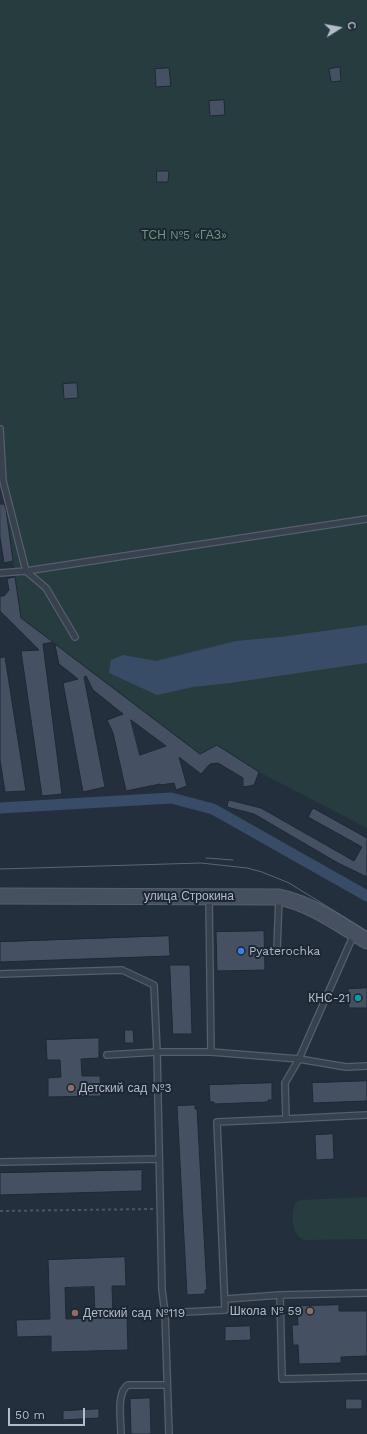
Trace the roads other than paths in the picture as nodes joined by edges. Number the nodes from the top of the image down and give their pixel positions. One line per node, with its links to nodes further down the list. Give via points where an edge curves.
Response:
1 (0, 430): 3 (lane, via 3,481)
2 (367, 519): 3 (lane)
3 (26, 571): 4 (lane); 5 (lane, via 46,588)
4 (0, 573)
5 (75, 637)
6 (0, 896): 7 (street, улица Строкина)
7 (209, 896): 8 (street, улица Строкина); 14 (lane)
8 (279, 897): 9 (street, улица Строкина, via 315,909); 11 (lane)
9 (354, 933): 10 (street, улица Строкина); 16 (lane)
10 (367, 941)
11 (277, 949)
12 (0, 974): 13 (lane, via 122,970 154,985)
13 (157, 1052): 14 (lane); 15 (lane); 20 (lane)
14 (211, 1052): 16 (lane)
15 (107, 1055)
16 (299, 1059): 17 (lane, via 346,1067); 19 (lane, via 285,1083)
17 (367, 1066)
18 (367, 1115): 19 (lane)
19 (286, 1119): 24 (lane, via 217,1122)
20 (159, 1158): 21 (lane); 25 (lane, via 162,1290)
21 (0, 1162)
22 (367, 1293): 23 (lane)
23 (280, 1295): 24 (lane); 26 (lane, via 282,1379)
24 (226, 1298): 25 (lane, via 225,1310)
25 (165, 1313): 27 (lane)
26 (367, 1376)
27 (166, 1385): 28 (lane, via 128,1385 121,1391); 29 (lane)
28 (121, 1434)
29 (169, 1434)

